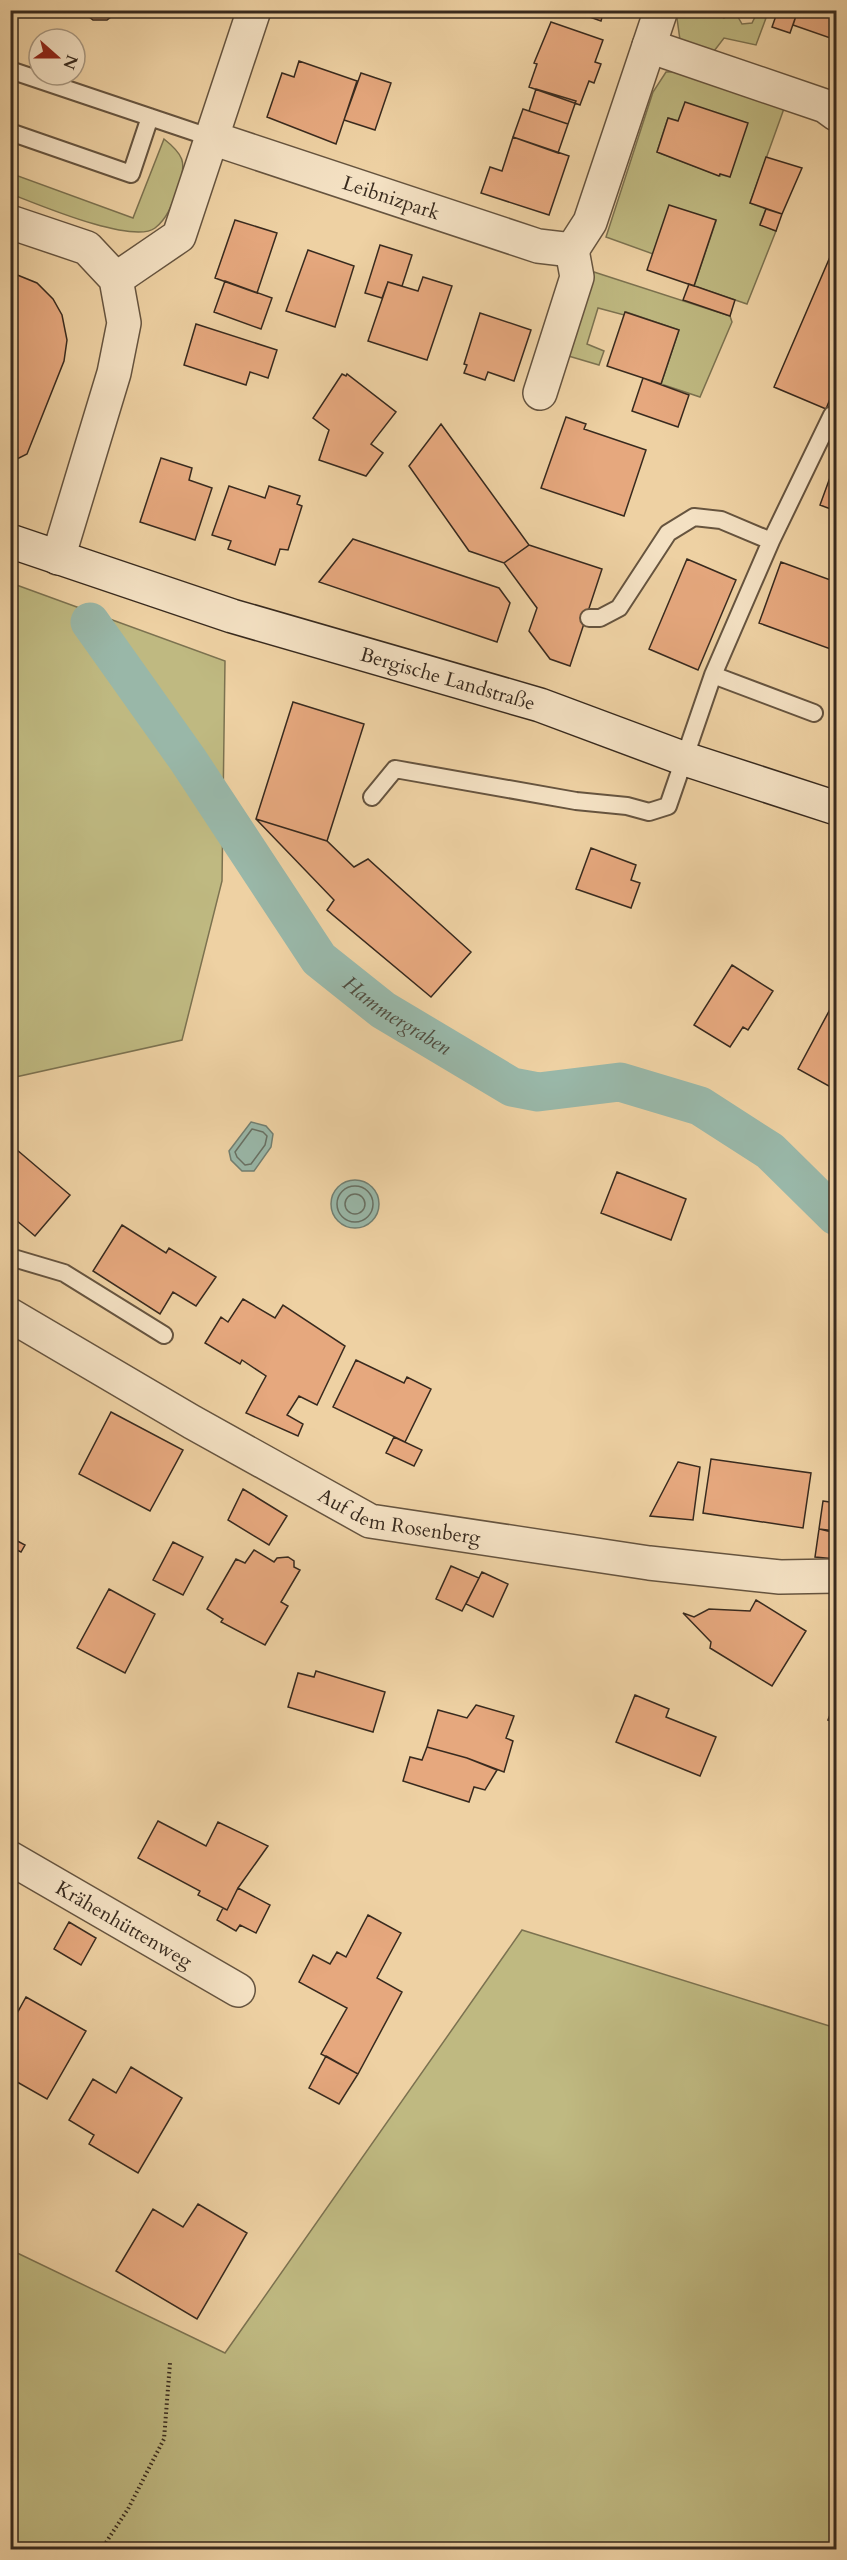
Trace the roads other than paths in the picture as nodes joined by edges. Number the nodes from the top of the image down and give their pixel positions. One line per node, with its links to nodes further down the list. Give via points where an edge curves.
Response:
1 (254, 10): 8 (street)
2 (661, 10): 3 (street)
3 (649, 46): 5 (street, via 825,106); 10 (street, via 590,222)
4 (10, 70): 6 (lane, Leibnizpark)
5 (837, 114)
6 (150, 117): 7 (lane, via 131,174); 8 (lane, Leibnizpark)
7 (10, 132)
8 (212, 138): 10 (street, Leibnizpark, via 538,246); 11 (street, via 178,236)
9 (10, 222): 11 (street, via 87,248)
10 (572, 250): 12 (street, via 577,277)
11 (116, 279): 16 (street, via 124,323 114,373)
12 (540, 393)
13 (837, 417): 14 (lane, via 832,415)
14 (771, 541): 17 (lane, via 721,520 694,517 668,533 619,608 600,618); 18 (lane)
15 (10, 542): 16 (street, Bergische Landstraße)
16 (58, 558): 20 (street, Bergische Landstraße, via 232,616 540,705)
17 (589, 618)
18 (713, 675): 19 (lane); 20 (lane)
19 (814, 713)
20 (685, 759): 21 (lane, via 668,806 649,812 395,769); 22 (street, Bergische Landstraße)
21 (372, 797)
22 (837, 808)
23 (10, 1257): 25 (lane, via 64,1274)
24 (10, 1315): 26 (street, Auf dem Rosenberg, via 370,1521 649,1563 780,1577)
25 (164, 1335)
26 (837, 1576)
27 (10, 1858): 28 (street, Krähenhüttenweg)
28 (238, 1990)

